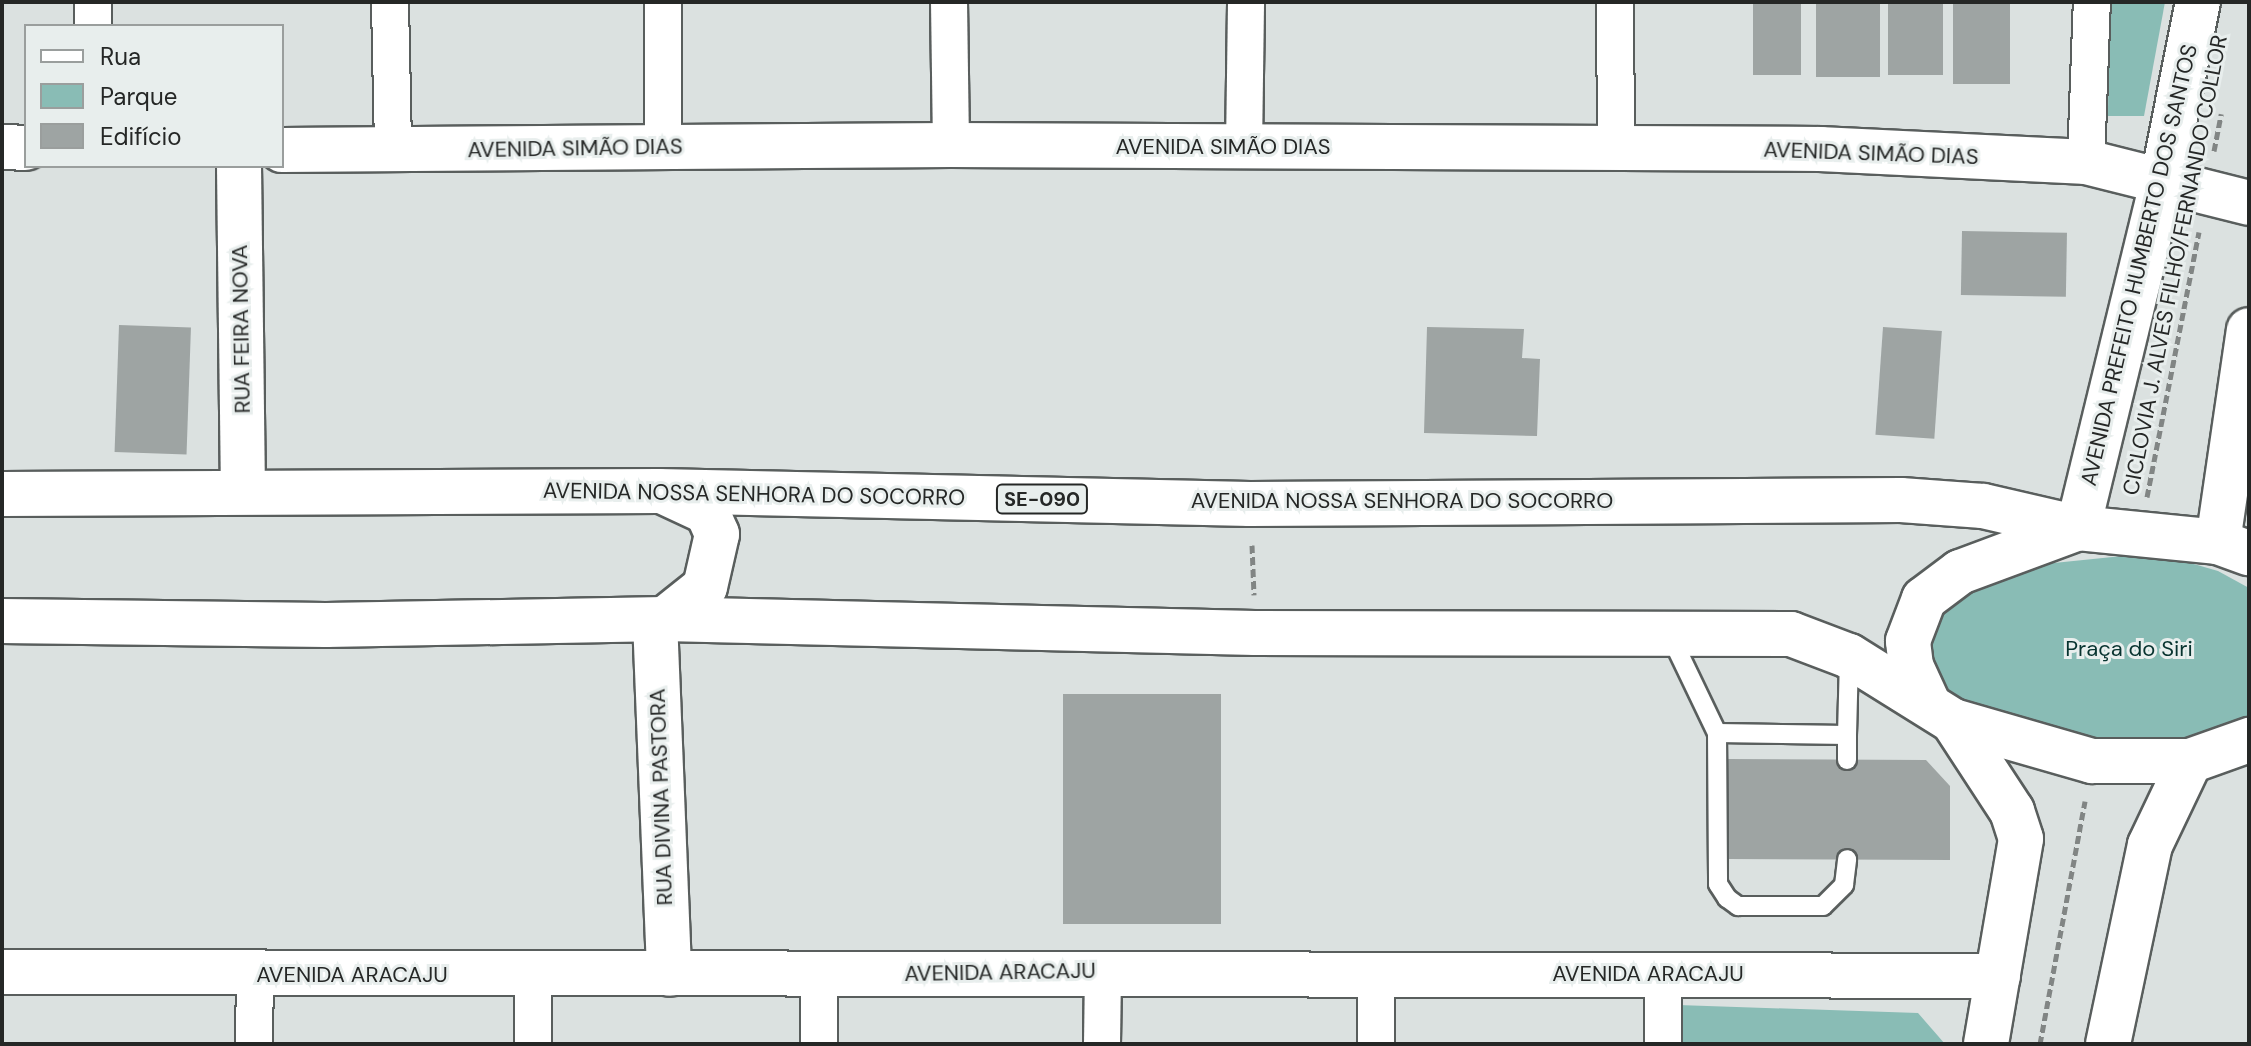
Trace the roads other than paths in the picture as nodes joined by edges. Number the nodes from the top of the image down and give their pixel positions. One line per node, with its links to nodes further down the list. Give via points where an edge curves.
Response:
1 (93, 2): 9 (street)
2 (390, 2): 17 (street)
3 (663, 2): 12 (street)
4 (949, 2): 10 (street)
5 (1246, 2): 14 (street)
6 (1615, 2): 15 (street)
7 (2092, 2): 18 (street)
8 (2198, 2): 20 (main road, AVENIDA PREFEITO HUMBERTO DOS SANTOS)
9 (93, 24)
10 (951, 145): 12 (main road, AVENIDA SIMÃO DIAS); 14 (main road, AVENIDA SIMÃO DIAS)
11 (2, 147): 13 (main road)
12 (663, 147): 17 (main road, AVENIDA SIMÃO DIAS)
13 (24, 148)
14 (1244, 148): 15 (main road, AVENIDA SIMÃO DIAS)
15 (1616, 148): 18 (main road, AVENIDA SIMÃO DIAS, via 1821,149)
16 (284, 150): 17 (main road, AVENIDA SIMÃO DIAS)
17 (393, 150)
18 (2086, 162): 20 (main road, AVENIDA SIMÃO DIAS)
19 (239, 168): 24 (main road, RUA FEIRA NOVA)
20 (2163, 178): 21 (main road, AVENIDA SIMÃO DIAS, via 2206,195); 26 (main road, AVENIDA PREFEITO HUMBERTO DOS SANTOS)
21 (2249, 203)
22 (2249, 330): 27 (main road)
23 (659, 491): 24 (main road, AVENIDA NOSSA SENHORA DO SOCORRO / SE-090); 26 (main road, AVENIDA NOSSA SENHORA DO SOCORRO / SE-090, via 1250,504 1901,500 1983,506); 28 (main road, via 707,512 717,534 705,587)
24 (243, 492): 25 (main road, AVENIDA NOSSA SENHORA DO SOCORRO / SE-090)
25 (2, 494)
26 (2078, 528): 27 (main road, AVENIDA NOSSA SENHORA DO SOCORRO); 32 (main road, via 1960,572 1924,599 1908,641 1911,666)
27 (2234, 548)
28 (660, 620): 29 (main road); 30 (main road, via 1255,633); 43 (main road, RUA DIVINA PASTORA)
29 (2, 621)
30 (1669, 633): 31 (main road, via 1791,634); 33 (lane)
31 (1849, 656): 32 (main road); 34 (lane)
32 (1940, 712): 37 (main road, via 2092,761); 46 (main road, via 2012,811 2021,839)
33 (1717, 733): 34 (lane); 38 (lane, via 1718,884 1727,898 1738,906 1823,906 1844,885)
34 (1847, 735): 36 (lane)
35 (2249, 740): 37 (main road)
36 (1847, 760)
37 (2190, 761): 55 (main road, via 2150,845)
38 (1847, 859)
39 (1103, 971): 40 (main road, AVENIDA ARACAJU); 44 (main road, AVENIDA ARACAJU); 51 (street)
40 (1376, 971): 45 (main road, AVENIDA ARACAJU); 52 (street)
41 (2, 972): 42 (main road, AVENIDA ARACAJU)
42 (255, 974): 47 (main road, AVENIDA ARACAJU); 48 (street)
43 (669, 974): 44 (main road, AVENIDA ARACAJU); 47 (main road, AVENIDA ARACAJU)
44 (819, 974): 50 (street)
45 (1663, 974): 46 (main road, AVENIDA ARACAJU); 53 (street)
46 (1998, 976): 54 (main road)
47 (533, 977): 49 (street)
48 (254, 1044)
49 (533, 1044)
50 (819, 1044)
51 (1102, 1044)
52 (1376, 1044)
53 (1663, 1044)
54 (1986, 1044)
55 (2108, 1044)

